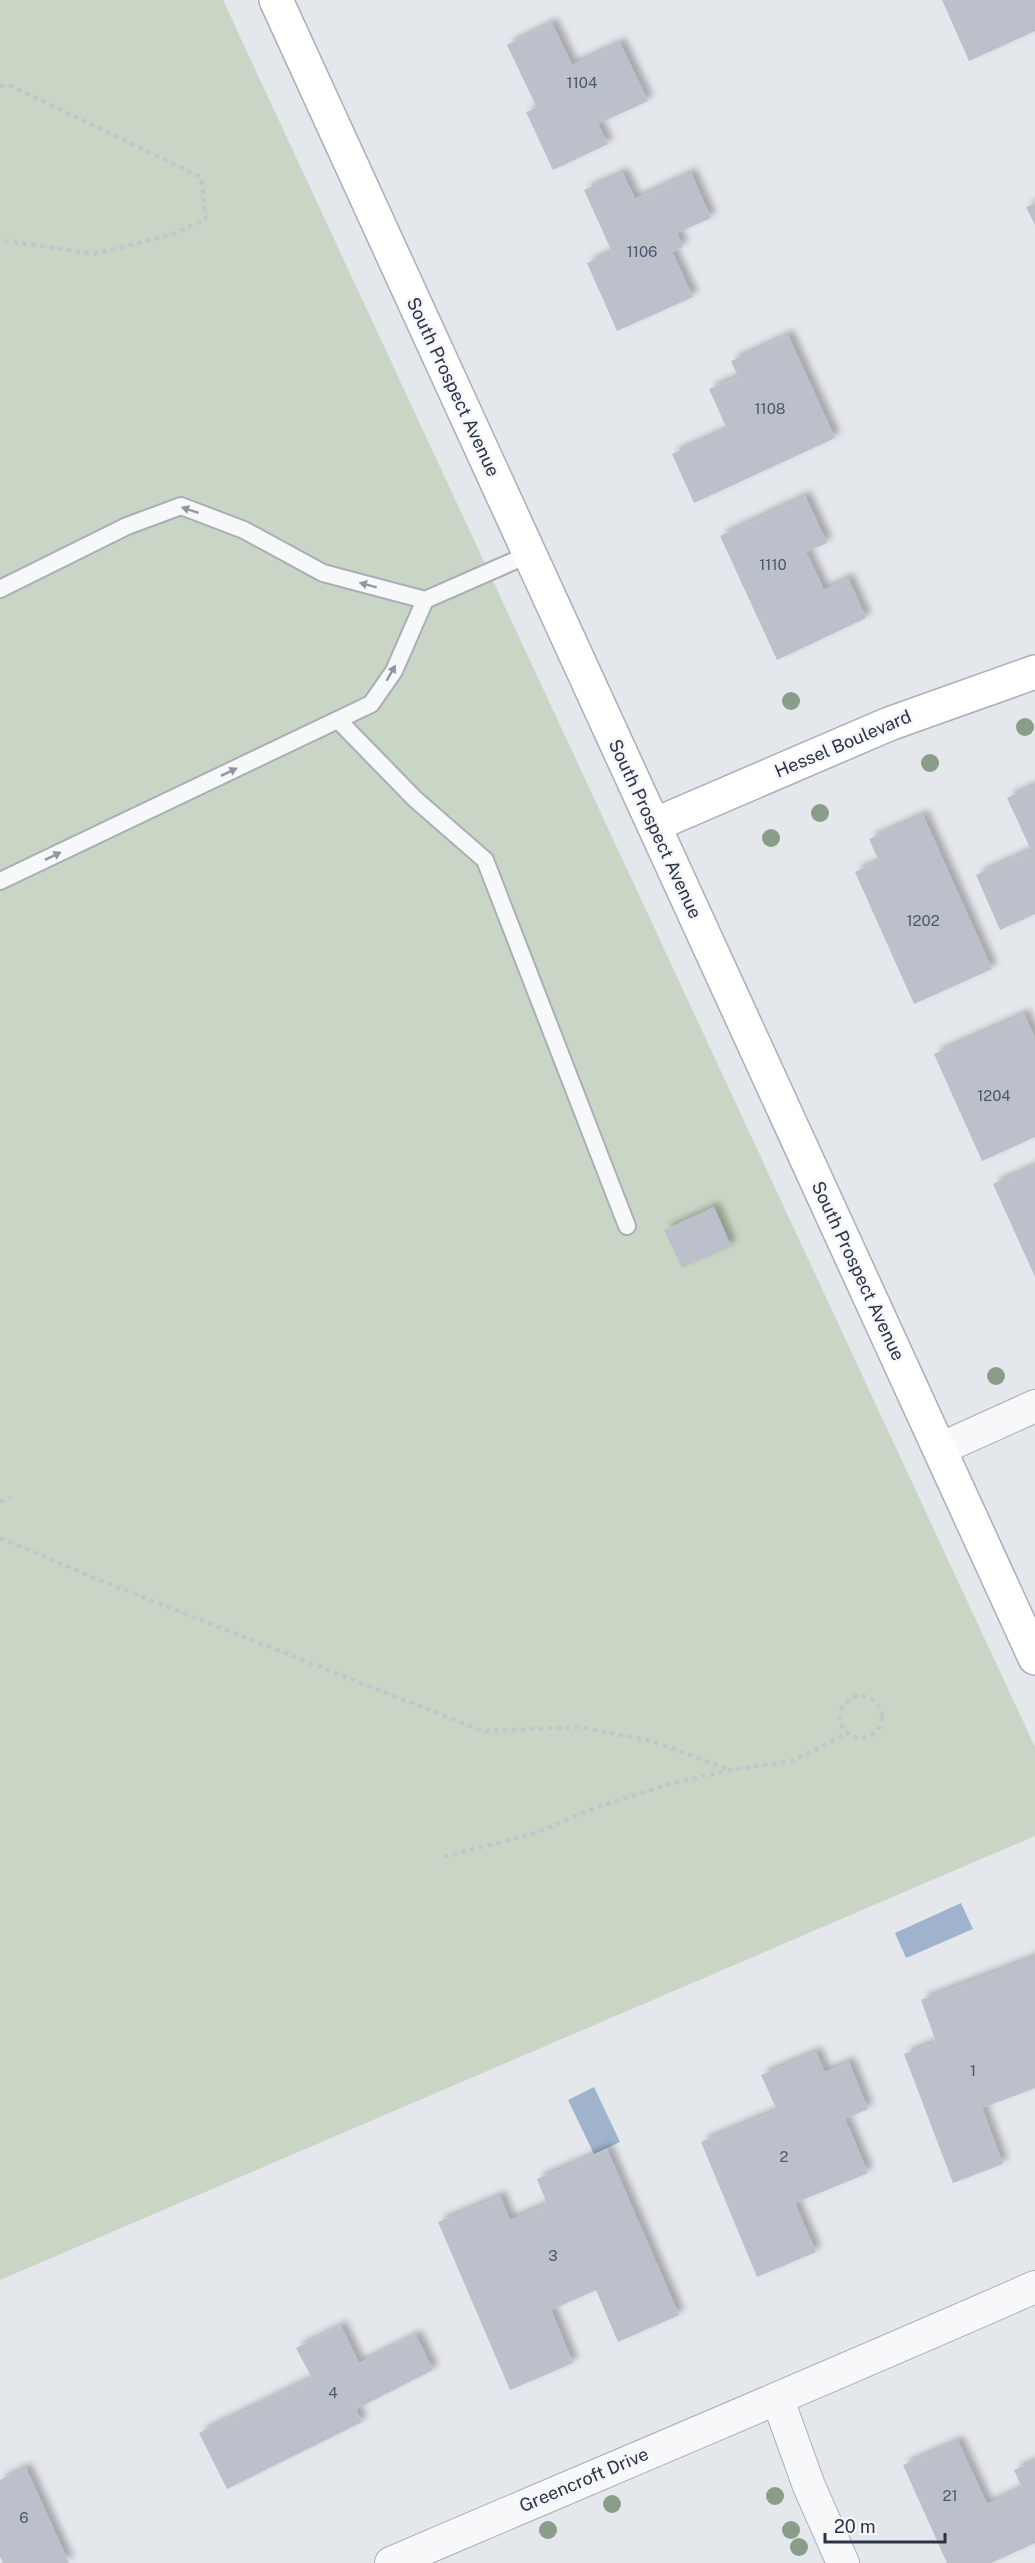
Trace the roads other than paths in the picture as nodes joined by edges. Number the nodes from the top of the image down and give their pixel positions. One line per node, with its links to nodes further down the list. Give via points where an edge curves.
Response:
1 (276, 0): 2 (main road, South Prospect Avenue)
2 (530, 554): 4 (lane); 7 (main road, South Prospect Avenue)
3 (0, 589): 4 (lane, one-way to 3, via 323,573 244,530 181,506 127,526)
4 (425, 600): 6 (lane, one-way to 4, via 371,704 394,671)
5 (1035, 672): 7 (main road, Hessel Boulevard, via 889,723)
6 (338, 720): 8 (lane, one-way to 6); 9 (lane, via 415,798 485,860)
7 (654, 825): 11 (main road, South Prospect Avenue)
8 (0, 881)
9 (627, 1226)
10 (1035, 1406): 11 (street)
11 (940, 1449): 12 (main road, South Prospect Avenue)
12 (1035, 1658)
13 (1035, 2287): 14 (street, Greencroft Drive)
14 (778, 2400): 15 (street, Greencroft Drive); 16 (street, via 809,2486)
15 (391, 2563)
16 (843, 2563)

